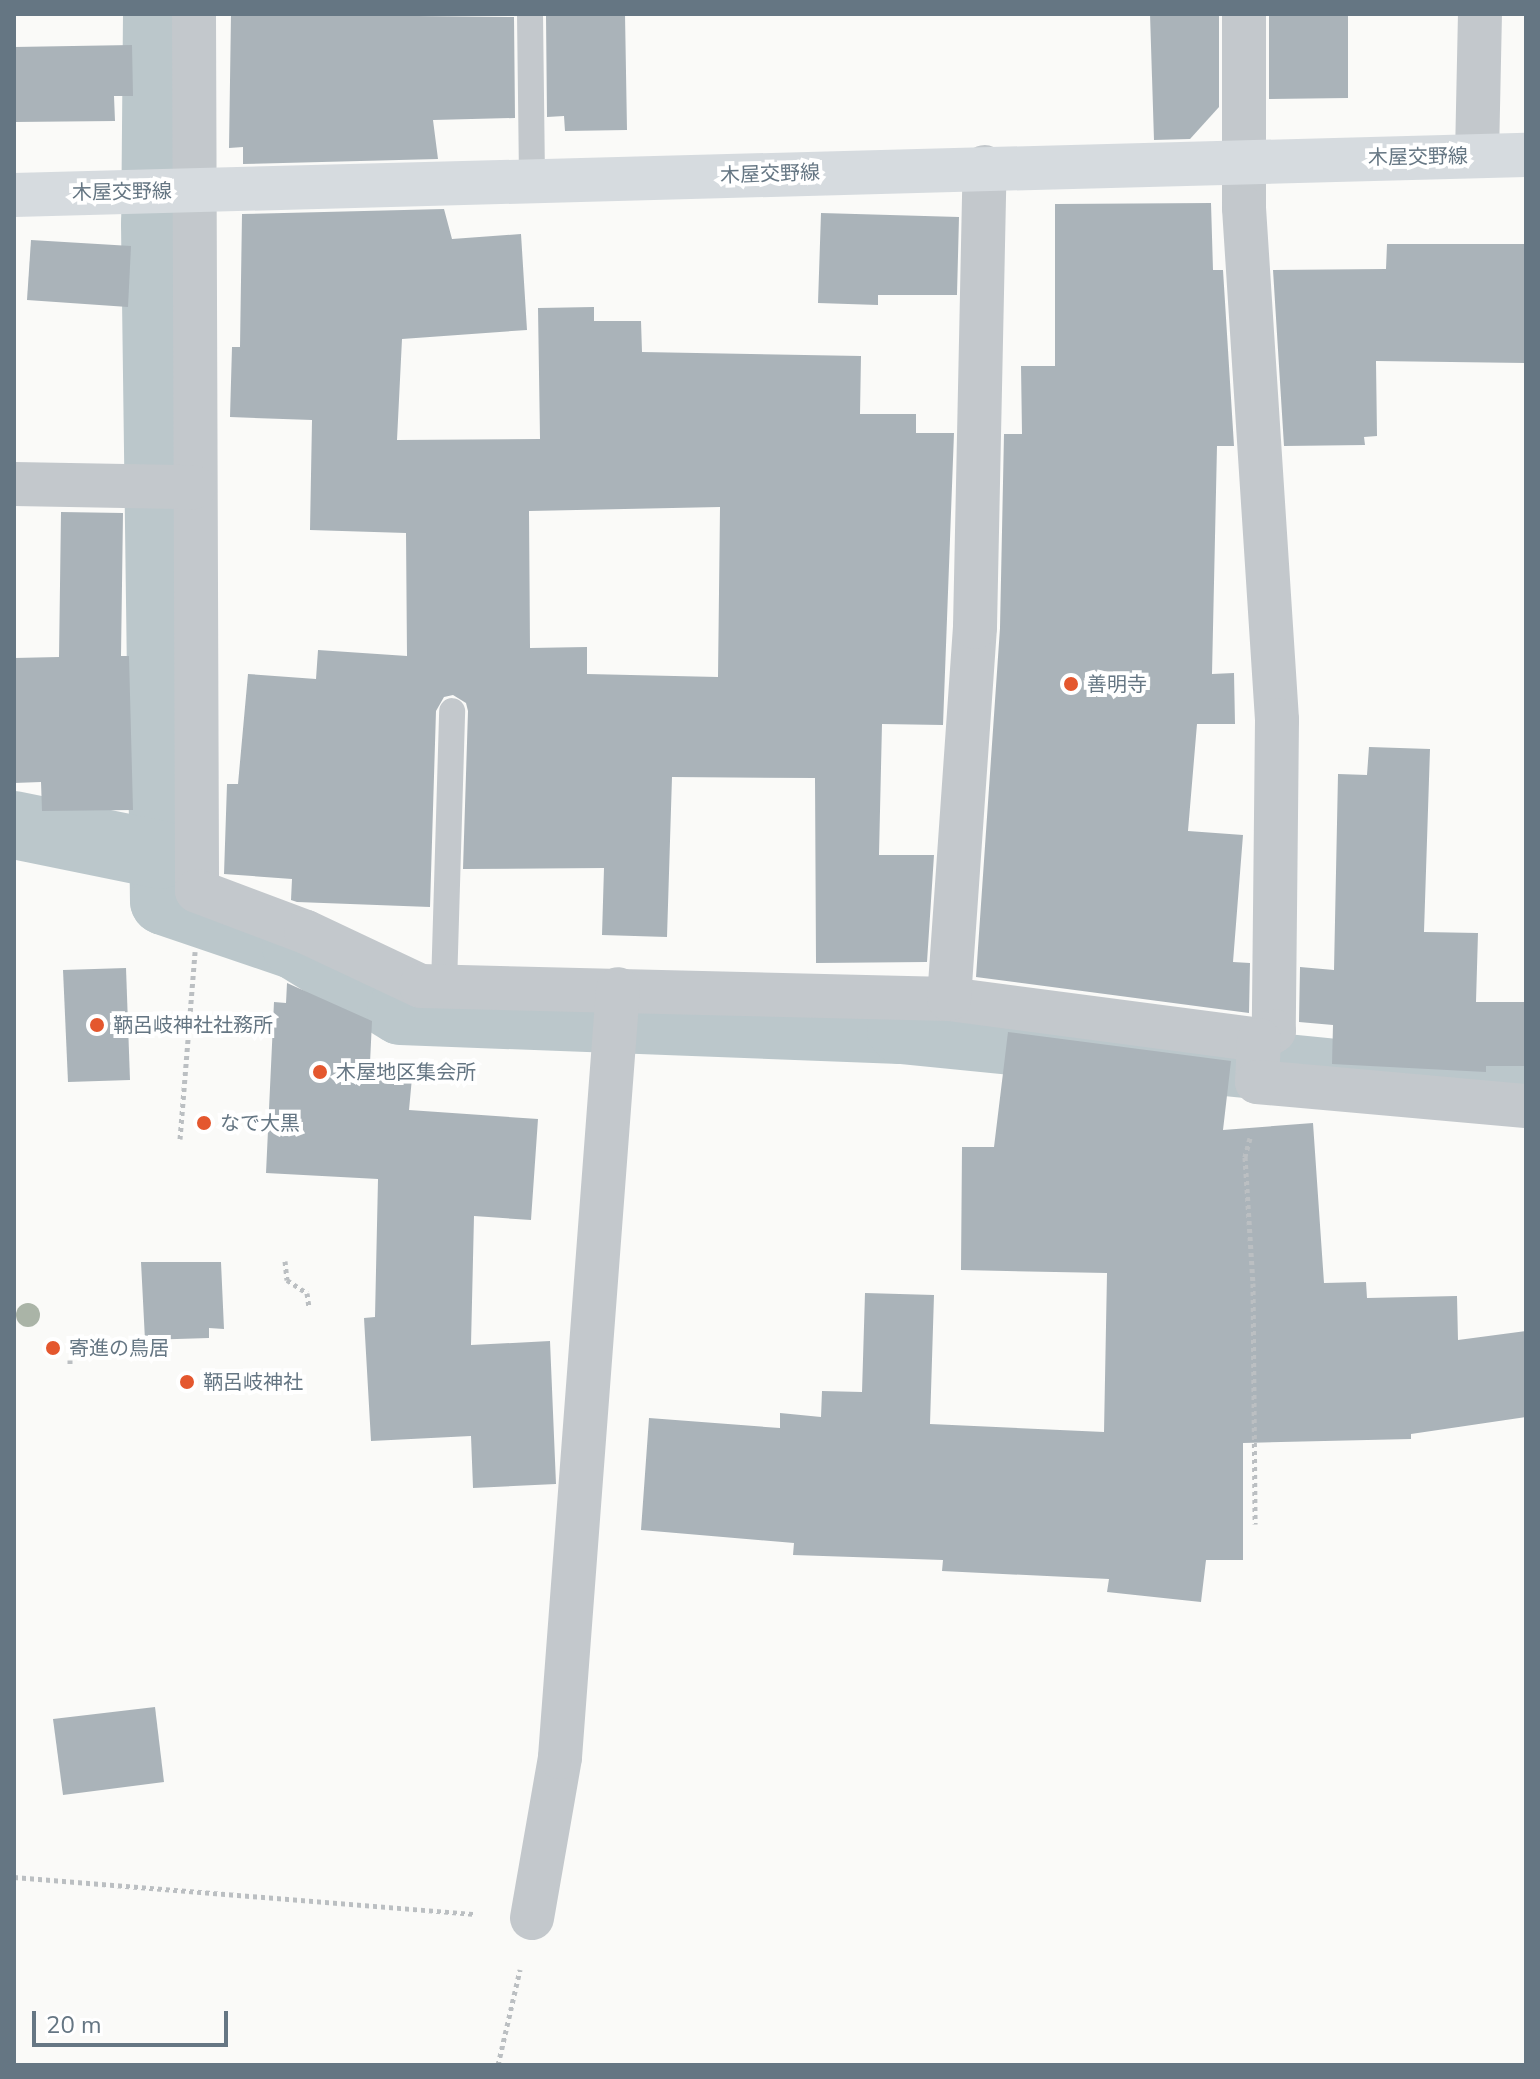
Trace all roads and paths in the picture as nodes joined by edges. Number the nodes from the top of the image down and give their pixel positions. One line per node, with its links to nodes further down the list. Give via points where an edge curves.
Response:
1 (194, 14): 10 (street)
2 (530, 14): 9 (lane)
3 (1244, 14): 7 (street)
4 (1480, 14): 6 (street)
5 (1526, 155): 6 (main road, 木屋交野線)
6 (1477, 156): 7 (main road, 木屋交野線)
7 (1245, 161): 8 (main road, 木屋交野線); 19 (street, via 1277,720 1274,1031)
8 (985, 167): 9 (main road, 木屋交野線); 18 (street, via 975,627)
9 (532, 181): 10 (main road, 木屋交野線)
10 (184, 191): 11 (main road, 木屋交野線); 13 (street)
11 (14, 195)
12 (14, 484): 13 (street)
13 (194, 487): 16 (street, via 197,891 306,932 421,986)
14 (452, 711): 16 (lane)
15 (196, 938): 21 (path)
16 (444, 986): 17 (street)
17 (618, 989): 18 (street); 26 (street, via 560,1757)
18 (949, 999): 19 (street)
19 (1258, 1063): 20 (street); 24 (path, via 1245,1157 1253,1283)
20 (1526, 1106)
21 (180, 1139)
22 (285, 1261): 23 (path, via 287,1280 307,1293)
23 (309, 1307)
24 (1255, 1524)
25 (14, 1877): 26 (path)
26 (532, 1918): 27 (path)
27 (498, 2065)

